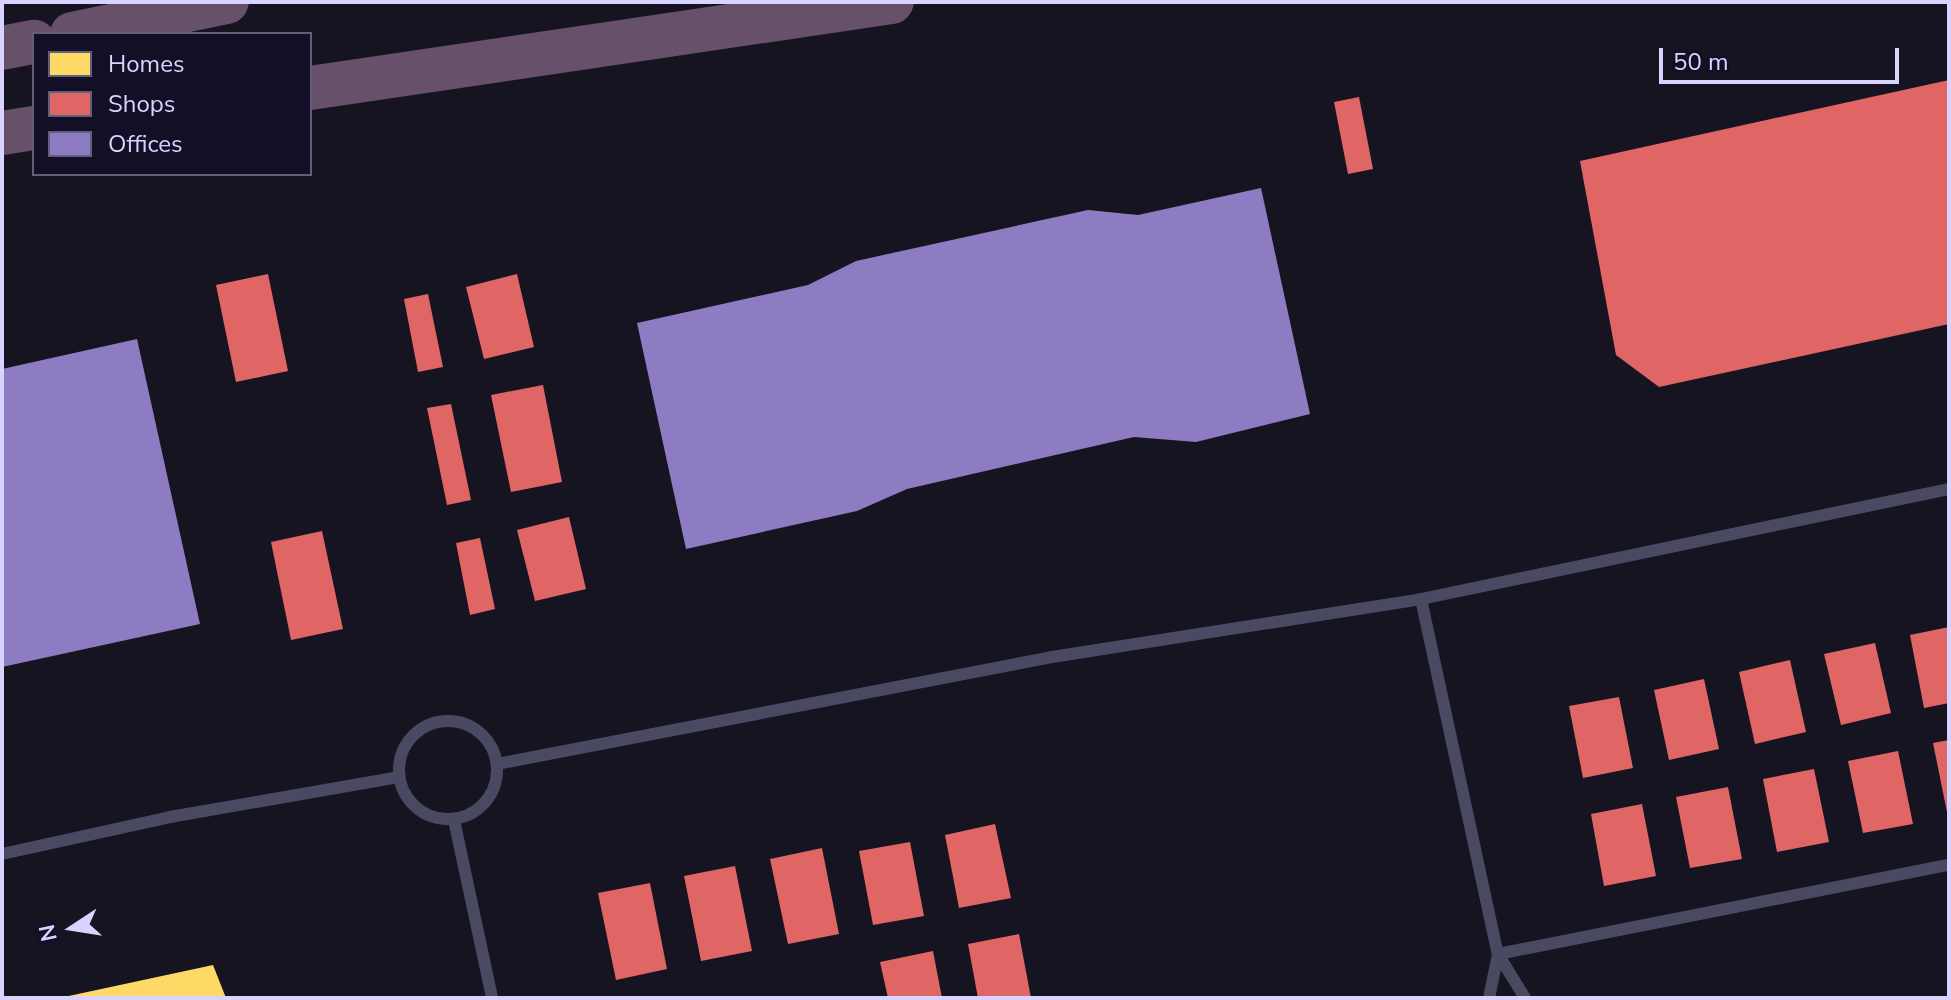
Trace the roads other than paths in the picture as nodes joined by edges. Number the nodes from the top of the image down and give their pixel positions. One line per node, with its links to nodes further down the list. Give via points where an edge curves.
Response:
1 (227, 2): 3 (highway)
2 (892, 2): 6 (highway)
3 (82, 32)
4 (32, 42): 5 (highway)
5 (2, 48)
6 (312, 88)
7 (32, 128): 8 (highway)
8 (2, 133)
9 (1949, 489): 10 (lane)
10 (1421, 599): 11 (lane, via 1052,657); 16 (lane)
11 (497, 764): 12 (lane, via 492,749 471,727 441,721 413,734 404,747); 13 (lane, via 491,794 469,815)
12 (399, 777): 13 (lane, via 412,805 439,819); 14 (lane, via 170,817)
13 (454, 820): 17 (lane)
14 (2, 854)
15 (1949, 865): 16 (lane)
16 (1498, 954): 18 (lane); 19 (lane)
17 (492, 998)
18 (1489, 998)
19 (1525, 998)

